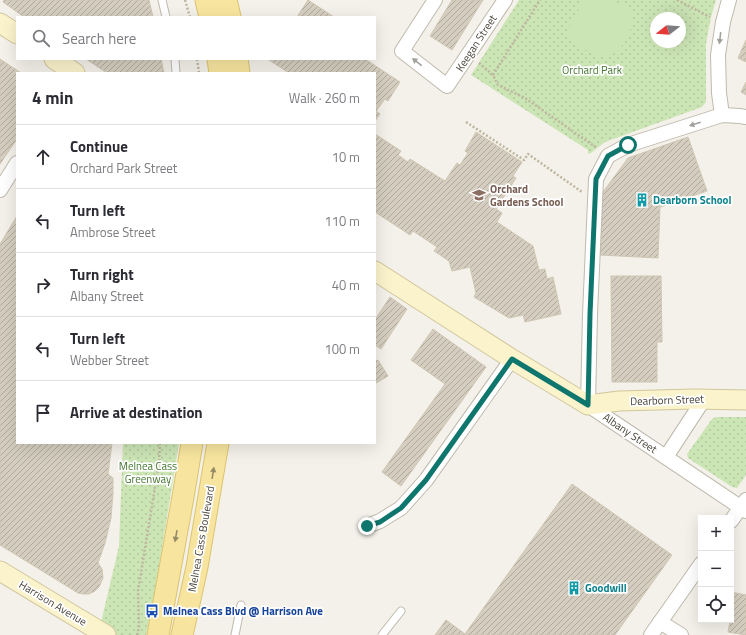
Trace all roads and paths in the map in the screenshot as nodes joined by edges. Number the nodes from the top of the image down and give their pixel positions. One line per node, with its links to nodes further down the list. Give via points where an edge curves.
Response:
1 (162, 0): 10 (lane)
2 (185, 0): 11 (path)
3 (206, 0): 12 (main road)
4 (226, 0): 13 (main road)
5 (435, 0): 6 (street, Keegan Street, one-way to 5, via 447,86 402,51)
6 (505, 0)
7 (540, 0): 28 (path)
8 (677, 0): 14 (path)
9 (729, 0): 29 (street, one-way to 29, via 722,22 718,55)
10 (166, 16)
11 (190, 16)
12 (210, 16)
13 (230, 16)
14 (714, 18)
15 (0, 23): 16 (main road)
16 (16, 33)
17 (55, 60): 23 (main road)
18 (175, 60): 24 (lane)
19 (197, 60): 25 (path)
20 (218, 60): 26 (main road)
21 (237, 60): 27 (main road)
22 (478, 61): 28 (path)
23 (73, 72)
24 (176, 72)
25 (199, 72)
26 (220, 72)
27 (239, 72)
28 (493, 75): 32 (path, via 498,85 525,98)
29 (722, 115): 30 (street); 32 (street, one-way to 32)
30 (746, 117)
31 (466, 122): 35 (path, via 524,160 528,154)
32 (604, 153): 35 (street, via 596,179)
33 (16, 165): 34 (street)
34 (2, 187)
35 (595, 202): 40 (street)
36 (376, 272): 37 (main road, Albany Street)
37 (512, 359): 40 (main road, Albany Street); 47 (street, via 426,480 401,508 380,522)
38 (704, 399): 39 (main road, Dearborn Street); 40 (main road, Dearborn Street); 44 (street)
39 (746, 400)
40 (588, 405): 44 (street, Albany Street)
41 (160, 444): 54 (path, via 138,591 140,627)
42 (192, 444): 55 (main road, one-way to 55)
43 (218, 444): 56 (main road, Melnea Cass Boulevard, one-way to 43, via 197,567)
44 (666, 457): 45 (street, Albany Street)
45 (744, 506): 46 (street)
46 (734, 518)
47 (367, 526)
48 (698, 568): 52 (street)
49 (0, 571): 53 (main road, Harrison Avenue)
50 (241, 605): 57 (lane)
51 (401, 611): 58 (lane)
52 (660, 622): 59 (street); 60 (street)
53 (106, 635)
54 (137, 635)
55 (158, 635)
56 (182, 635)
57 (235, 635)
58 (382, 635)
59 (651, 635)
60 (681, 635)

